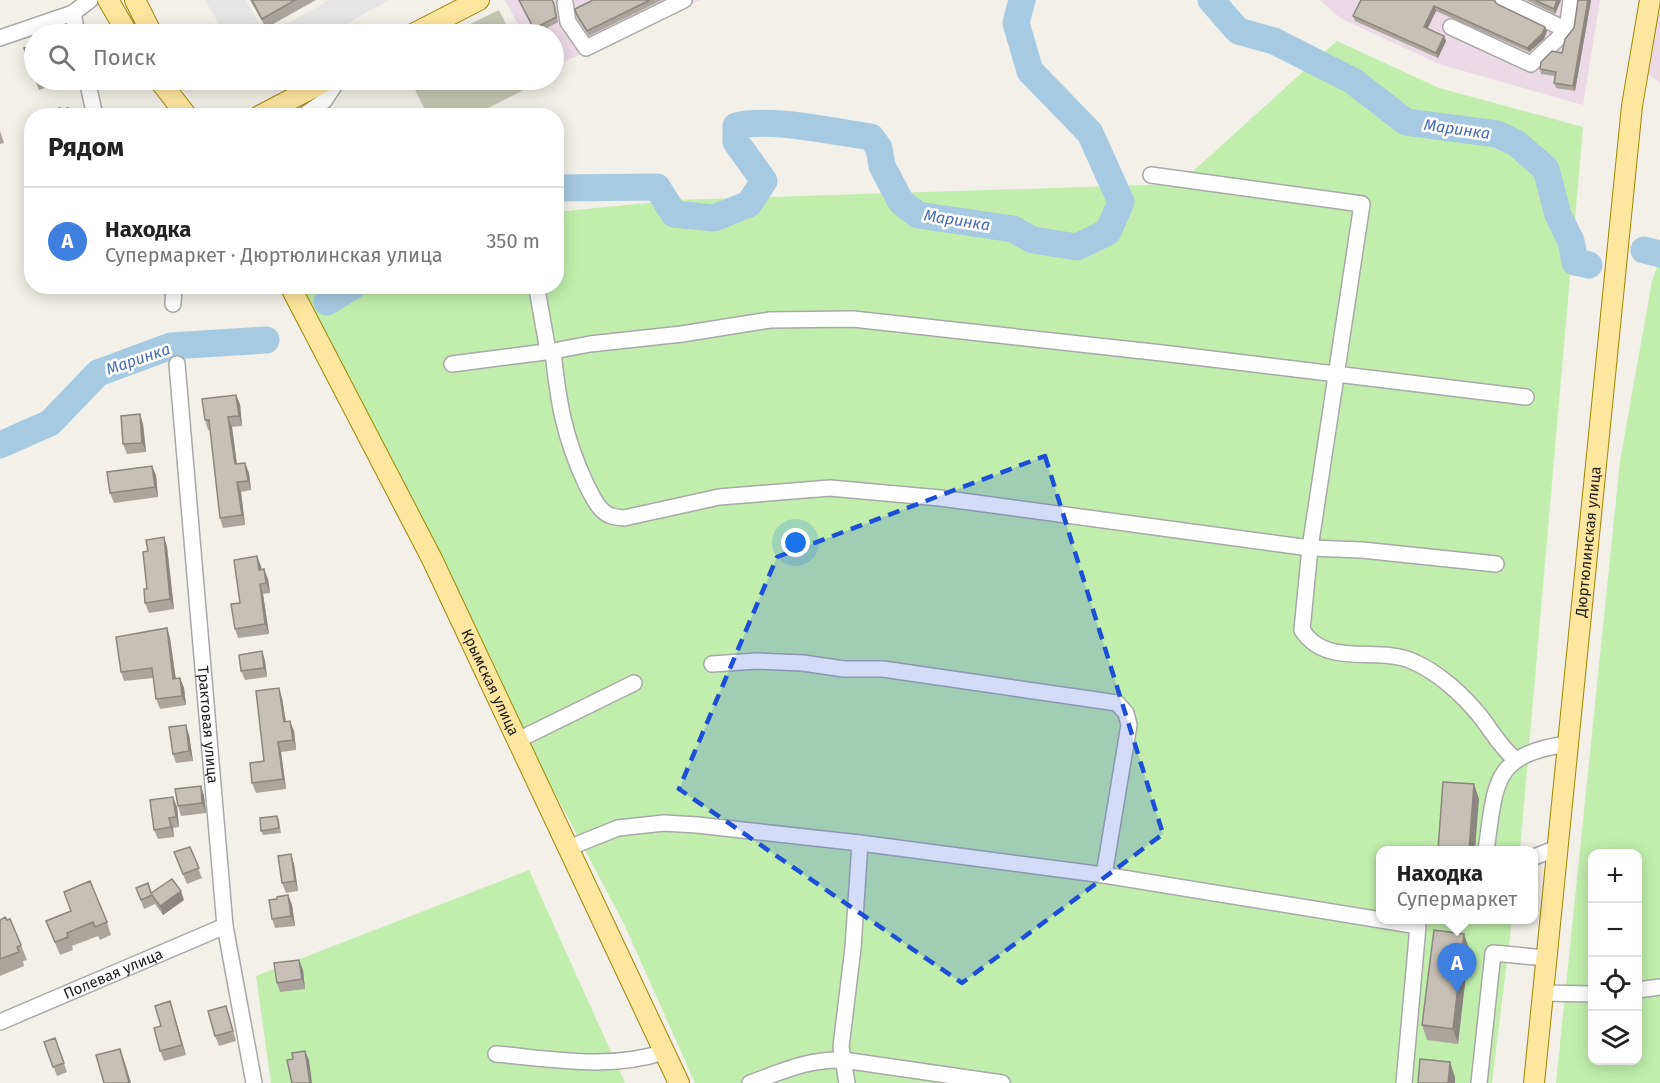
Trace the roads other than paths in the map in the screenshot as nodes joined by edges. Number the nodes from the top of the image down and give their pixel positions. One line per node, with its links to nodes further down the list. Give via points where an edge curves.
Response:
1 (90, 0): 10 (street)
2 (108, 0): 13 (main road)
3 (135, 0): 14 (main road)
4 (479, 0): 15 (main road)
5 (684, 0): 9 (street, via 586,48 568,22)
6 (1503, 0): 18 (street)
7 (1571, 0): 18 (street)
8 (1650, 0): 45 (main road, Дюртюлинская улица, via 1632,106)
9 (566, 1)
10 (73, 13): 11 (street); 12 (street)
11 (41, 24)
12 (76, 24)
13 (122, 24)
14 (147, 24)
15 (432, 24)
16 (1451, 27): 18 (street, via 1531,64)
17 (24, 30): 19 (street)
18 (1567, 30)
19 (0, 38)
20 (89, 90): 25 (street)
21 (167, 90): 26 (main road)
22 (178, 90): 27 (main road)
23 (309, 90): 28 (main road)
24 (332, 90): 29 (street)
25 (93, 108)
26 (182, 108)
27 (186, 108)
28 (274, 108)
29 (314, 108)
30 (1151, 175): 38 (street, via 1362,204)
31 (174, 294): 34 (street)
32 (294, 294): 44 (main road, Крымская улица, via 432,559)
33 (538, 294): 35 (street)
34 (173, 304)
35 (550, 351): 37 (street); 38 (street, via 770,320 853,319); 40 (street, via 570,445 595,502 612,517 624,518 719,497 830,488 961,501)
36 (177, 364): 55 (street, Трактовая улица)
37 (452, 364)
38 (1336, 375): 39 (street); 40 (street)
39 (1526, 397)
40 (1310, 548): 41 (street); 46 (street, via 1302,630 1308,640 1337,654 1394,655 1414,662 1468,703)
41 (1496, 564)
42 (712, 664): 52 (street, via 757,661 883,669 1117,703 1126,713 1129,725)
43 (634, 683): 44 (street)
44 (518, 740): 49 (main road, Крымская улица)
45 (1567, 744): 46 (street); 50 (main road, Дюртюлинская улица)
46 (1515, 759): 48 (street, via 1498,786)
47 (860, 843): 49 (street, via 664,823 618,828); 52 (street); 64 (street, via 841,1047)
48 (1487, 846)
49 (568, 848): 62 (main road, Крымская улица)
50 (1557, 849): 51 (street); 56 (main road, Дюртюлинская улица)
51 (1538, 855)
52 (1104, 875): 53 (street)
53 (1376, 919)
54 (1406, 924): 70 (street, via 1418,926)
55 (225, 926): 61 (street, Полевая улица); 65 (street, Трактовая улица)
56 (1546, 958): 59 (main road, Дюртюлинская улица); 71 (street, via 1493,953)
57 (1660, 987): 58 (street)
58 (1642, 989)
59 (1543, 993): 60 (street); 72 (main road, Дюртюлинская улица)
60 (1588, 994)
61 (0, 1022)
62 (664, 1052): 63 (street, via 605,1062); 66 (main road, Крымская улица)
63 (496, 1054)
64 (843, 1060): 67 (street, via 809,1062); 68 (street); 69 (street)
65 (254, 1083)
66 (679, 1083)
67 (750, 1083)
68 (847, 1083)
69 (1002, 1083)
70 (1404, 1083)
71 (1479, 1083)
72 (1534, 1083)

